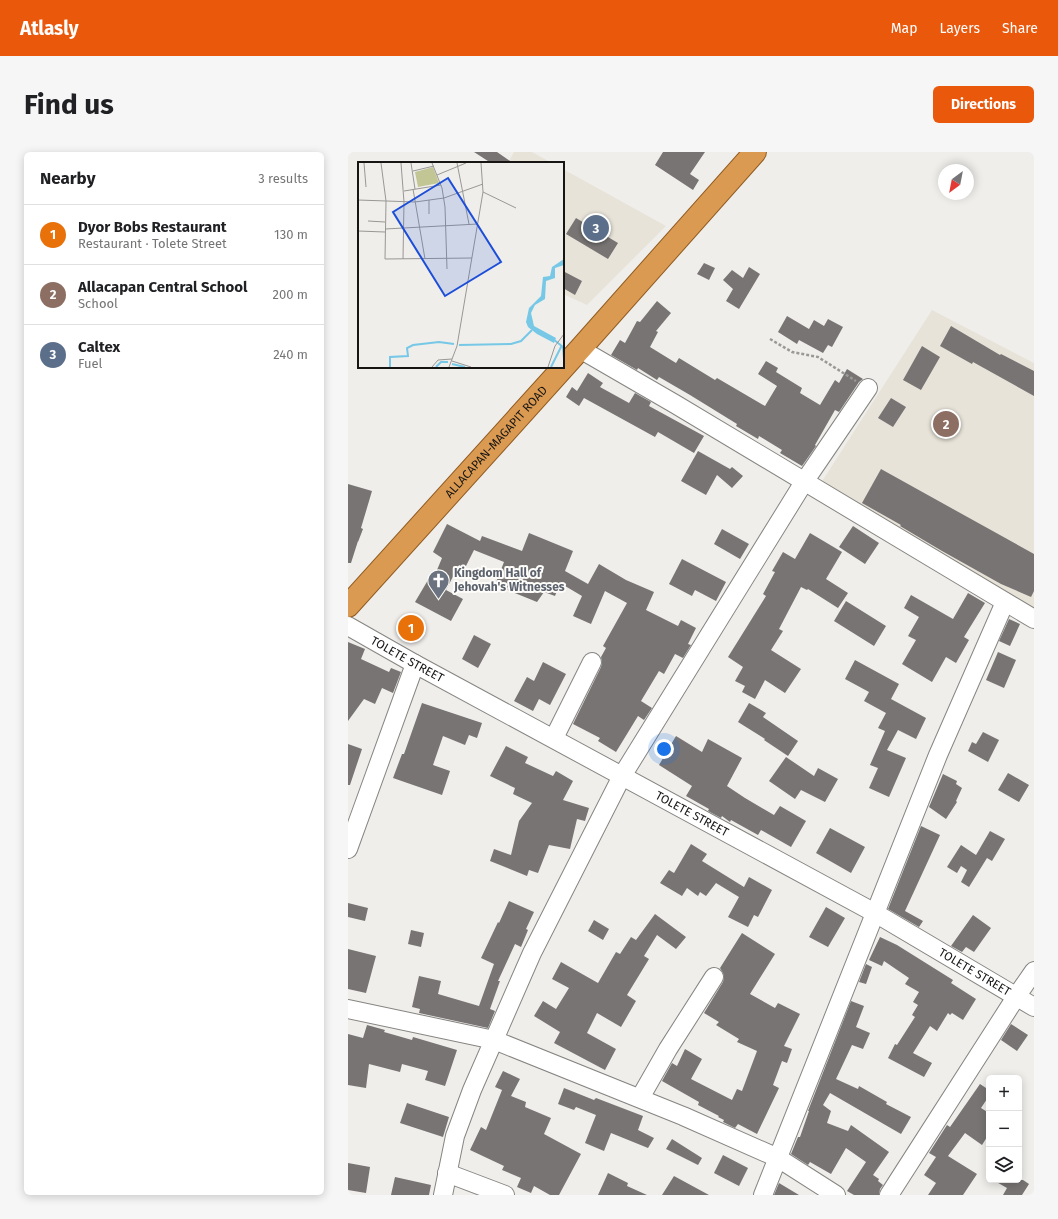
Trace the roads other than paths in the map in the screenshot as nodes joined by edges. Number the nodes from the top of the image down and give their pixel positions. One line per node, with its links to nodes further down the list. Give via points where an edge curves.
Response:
1 (755, 152): 2 (highway, ALLACAPAN-MAGAPIT ROAD)
2 (580, 349): 3 (highway, ALLACAPAN-MAGAPIT ROAD); 6 (street)
3 (564, 367)
4 (563, 368): 8 (highway, ALLACAPAN-MAGAPIT ROAD)
5 (868, 388): 6 (street)
6 (804, 482): 7 (street); 14 (street)
7 (1005, 602): 9 (street); 16 (street, via 938,755)
8 (348, 606)
9 (1034, 619)
10 (348, 626): 12 (street, TOLETE STREET)
11 (592, 662): 13 (street)
12 (416, 664): 13 (street, TOLETE STREET); 15 (street)
13 (554, 738): 14 (street, TOLETE STREET)
14 (622, 776): 16 (street, TOLETE STREET); 22 (street, via 532,953)
15 (348, 849)
16 (875, 913): 19 (street, TOLETE STREET); 24 (street)
17 (1034, 971): 19 (street)
18 (714, 977): 23 (street)
19 (1016, 997): 20 (street, TOLETE STREET); 30 (street)
20 (1034, 1007)
21 (348, 1009): 22 (street)
22 (494, 1040): 23 (street); 25 (street, via 461,1118)
23 (640, 1098): 24 (street)
24 (778, 1158): 28 (street); 29 (street)
25 (447, 1173): 26 (street); 27 (street)
26 (443, 1195)
27 (505, 1195)
28 (763, 1195)
29 (836, 1195)
30 (889, 1195)

